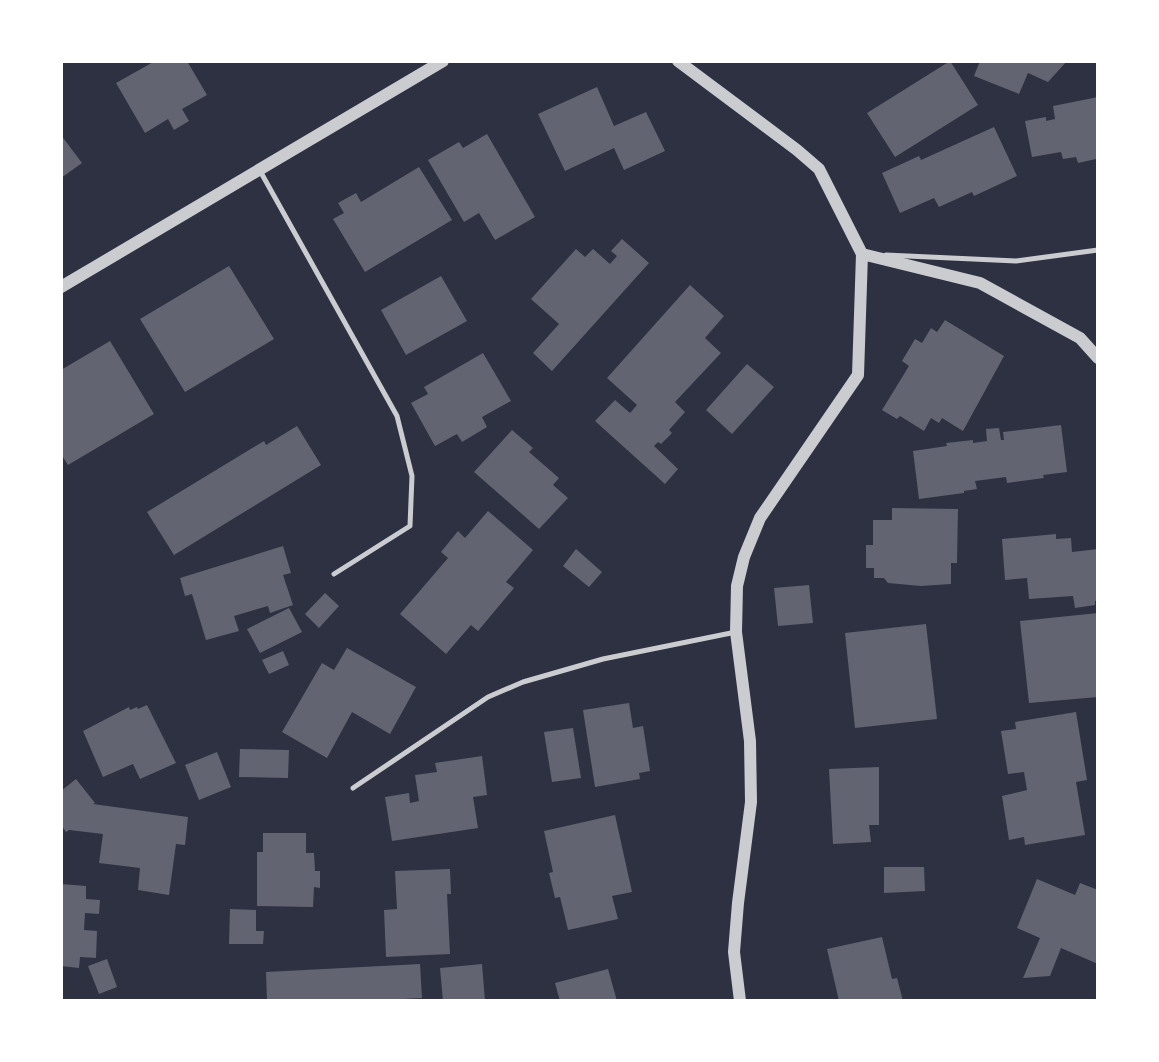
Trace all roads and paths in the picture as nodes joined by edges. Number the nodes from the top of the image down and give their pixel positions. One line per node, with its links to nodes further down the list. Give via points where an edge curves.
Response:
1 (443, 61): 3 (street)
2 (678, 61): 5 (street, via 819,169)
3 (259, 169): 6 (street); 8 (lane, via 397,416 412,476 410,526)
4 (1098, 250): 5 (lane, via 1016,261)
5 (862, 254): 7 (street, via 980,283 1080,338); 9 (street, via 858,375 760,518 737,586)
6 (61, 287)
7 (1098, 358)
8 (334, 574)
9 (736, 632): 10 (lane, via 603,659 523,682 488,697); 11 (street, via 750,741 751,802 734,952)
10 (353, 788)
11 (740, 1001)

